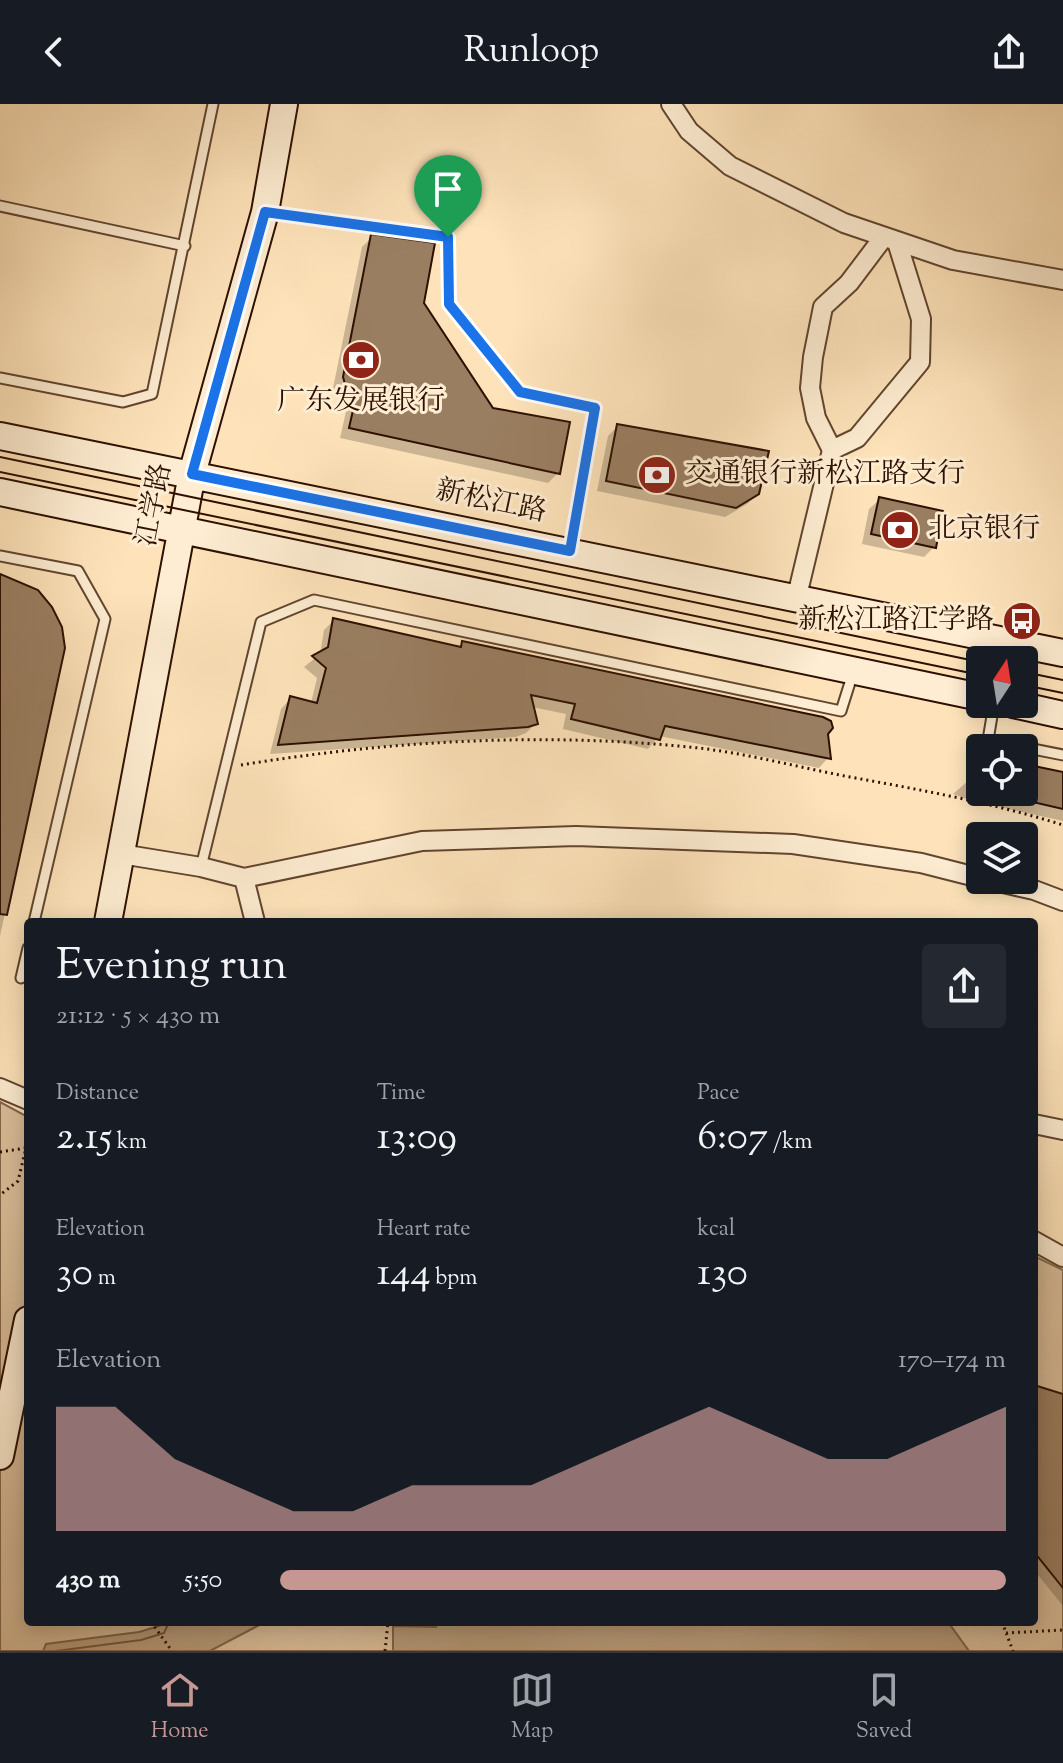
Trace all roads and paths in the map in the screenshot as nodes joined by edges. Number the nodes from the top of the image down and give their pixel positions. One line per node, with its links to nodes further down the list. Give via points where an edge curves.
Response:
1 (213, 104): 7 (lane)
2 (284, 104): 5 (main road, 江学路)
3 (671, 104): 6 (street, via 689,131 730,166)
4 (0, 206): 7 (lane)
5 (265, 212): 12 (main road, 江学路); 15 (lane, via 448,237 449,304 520,392 595,408)
6 (890, 240): 8 (street, via 953,260); 11 (street, via 823,307 810,388 816,418); 11 (street, via 921,319 920,362 857,438)
7 (185, 246): 9 (lane, via 152,394 123,402)
8 (1063, 280)
9 (0, 378)
10 (0, 436): 12 (main road, 新松江路)
11 (832, 450): 17 (street)
12 (192, 474): 14 (main road, 江学路); 15 (main road, 新松江路)
13 (0, 492): 14 (main road)
14 (183, 530): 19 (main road); 27 (main road, 江学路)
15 (570, 551): 17 (main road, 新松江路)
16 (0, 556): 33 (lane, via 78,571 105,619)
17 (796, 600): 18 (main road, 新松江路)
18 (1063, 653)
19 (854, 669): 20 (main road); 25 (lane, via 841,711 314,600 261,622)
20 (966, 694)
21 (1038, 710): 22 (main road)
22 (1063, 715)
23 (992, 718): 24 (lane, via 988,740)
24 (1063, 755)
25 (226, 767): 26 (path, via 400,745 563,740 691,747 963,798); 28 (lane)
26 (1063, 825)
27 (121, 854): 28 (street); 34 (main road, 江学路)
28 (201, 867): 30 (street)
29 (966, 874): 30 (street, via 793,844 576,836 422,841)
30 (244, 878): 35 (street)
31 (1038, 892): 32 (street)
32 (1063, 901)
33 (35, 918)
34 (109, 918)
35 (254, 918)
36 (24, 965): 37 (lane)
37 (21, 978)
38 (0, 1088): 39 (street)
39 (24, 1098)
40 (1038, 1125): 41 (street)
41 (1063, 1130)
42 (24, 1148): 43 (path)
43 (0, 1152)
44 (24, 1156): 45 (path, via 18,1181)
45 (0, 1195)
46 (1038, 1243): 47 (street)
47 (1063, 1257)
48 (24, 1339): 49 (main road)
49 (0, 1456)
50 (154, 1626): 55 (path)
51 (388, 1626): 56 (path)
52 (1003, 1626): 54 (path)
53 (1063, 1630): 54 (path)
54 (1006, 1633): 57 (path)
55 (172, 1651)
56 (385, 1651)
57 (1013, 1651)

